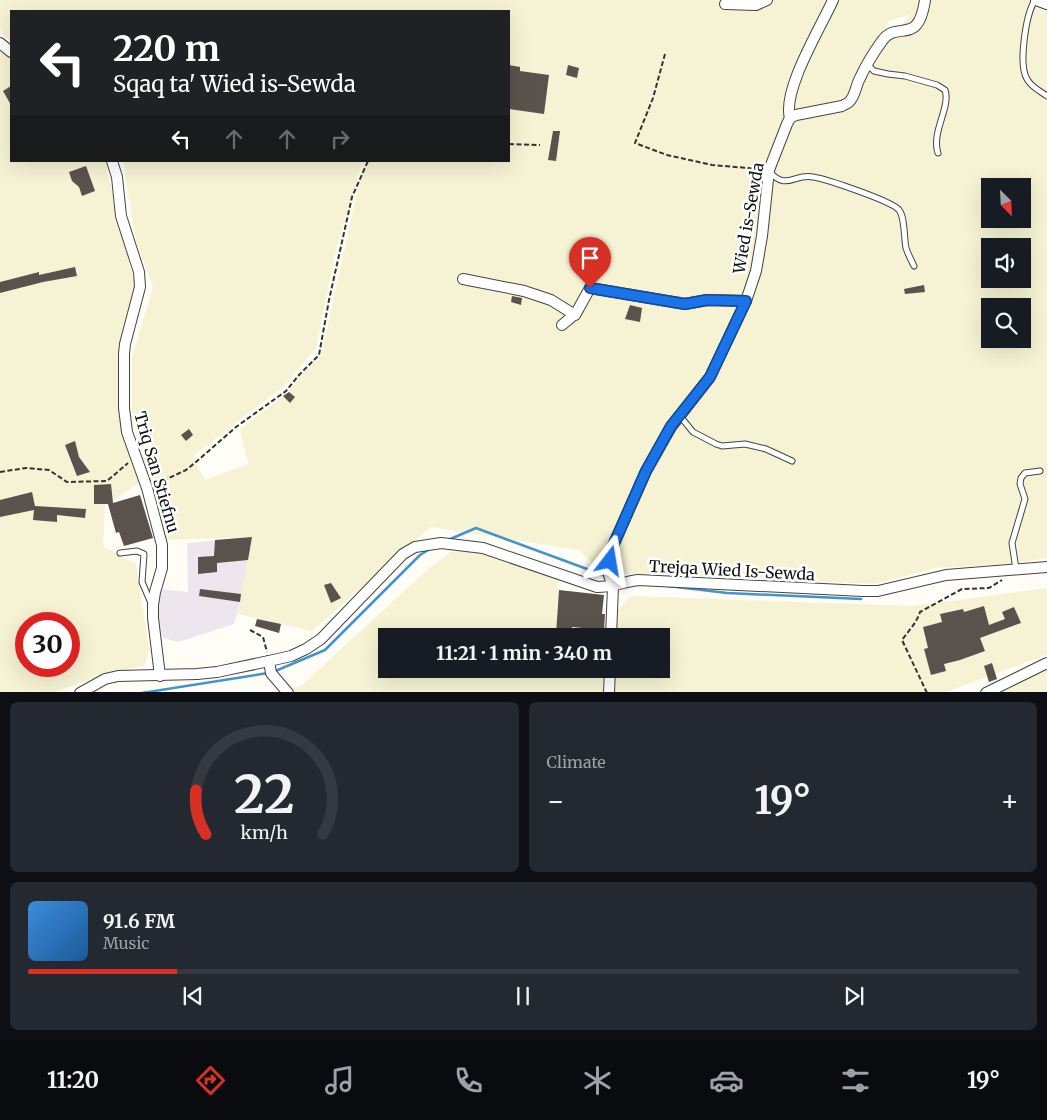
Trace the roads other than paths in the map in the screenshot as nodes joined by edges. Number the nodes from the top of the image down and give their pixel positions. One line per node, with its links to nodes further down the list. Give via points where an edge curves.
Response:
1 (767, 0): 5 (street, via 756,5)
2 (833, 0): 11 (street, Wied is-Sewda, via 804,56 788,108)
3 (925, 0): 9 (street, via 914,28 883,38)
4 (1036, 0): 6 (street); 10 (lane, via 1029,14 1022,58 1024,72 1031,85)
5 (726, 4)
6 (1047, 4)
7 (0, 43): 8 (street)
8 (10, 51)
9 (867, 64): 11 (street, via 848,103); 12 (lane, via 874,70 937,85 945,90 936,141)
10 (1047, 96)
11 (790, 118): 14 (street, Wied is-Sewda)
12 (938, 153)
13 (112, 162): 27 (street, Triq San Stiefnu, via 121,216 139,272 140,287 124,354 125,421 162,545 162,568)
14 (768, 170): 15 (lane, via 784,182 810,176 850,188 896,208 901,215 906,249); 17 (street, Wied is-Sewda, via 762,236)
15 (914, 266)
16 (463, 279): 18 (street, via 524,291 551,300)
17 (746, 301): 18 (street, via 707,300 685,304 590,288); 20 (street, Wied is-Sewda, via 710,377)
18 (574, 315): 19 (street)
19 (562, 325)
20 (680, 415): 21 (lane, via 693,432 716,444 745,444); 26 (street, Wied is-Sewda, via 646,471 612,548 609,574)
21 (792, 461)
22 (1040, 471): 25 (lane, via 1026,473 1021,478 1025,500 1012,543)
23 (120, 553): 27 (lane, via 137,551 144,554 142,582)
24 (1047, 567): 25 (street, Trejqa Wied Is-Sewda)
25 (1016, 570): 26 (street, Trejqa Wied Is-Sewda, via 932,577 878,591 638,580)
26 (613, 587): 28 (street, Wied is-Sewda); 29 (street, Trejqa Wied Is-Sewda, via 597,587 483,548 441,542 415,547 394,562 321,639 291,656)
27 (153, 605): 31 (street, Triq San Stiefnu)
28 (611, 628)
29 (269, 661): 31 (street, Trejqa Wied Is-Sewda, via 217,672); 34 (street, via 271,673)
30 (1047, 663): 36 (street)
31 (160, 676): 33 (street, Trejqa Wied Is-Sewda, via 118,676)
32 (610, 678): 35 (street)
33 (80, 692)
34 (288, 692)
35 (609, 692)
36 (986, 692)

